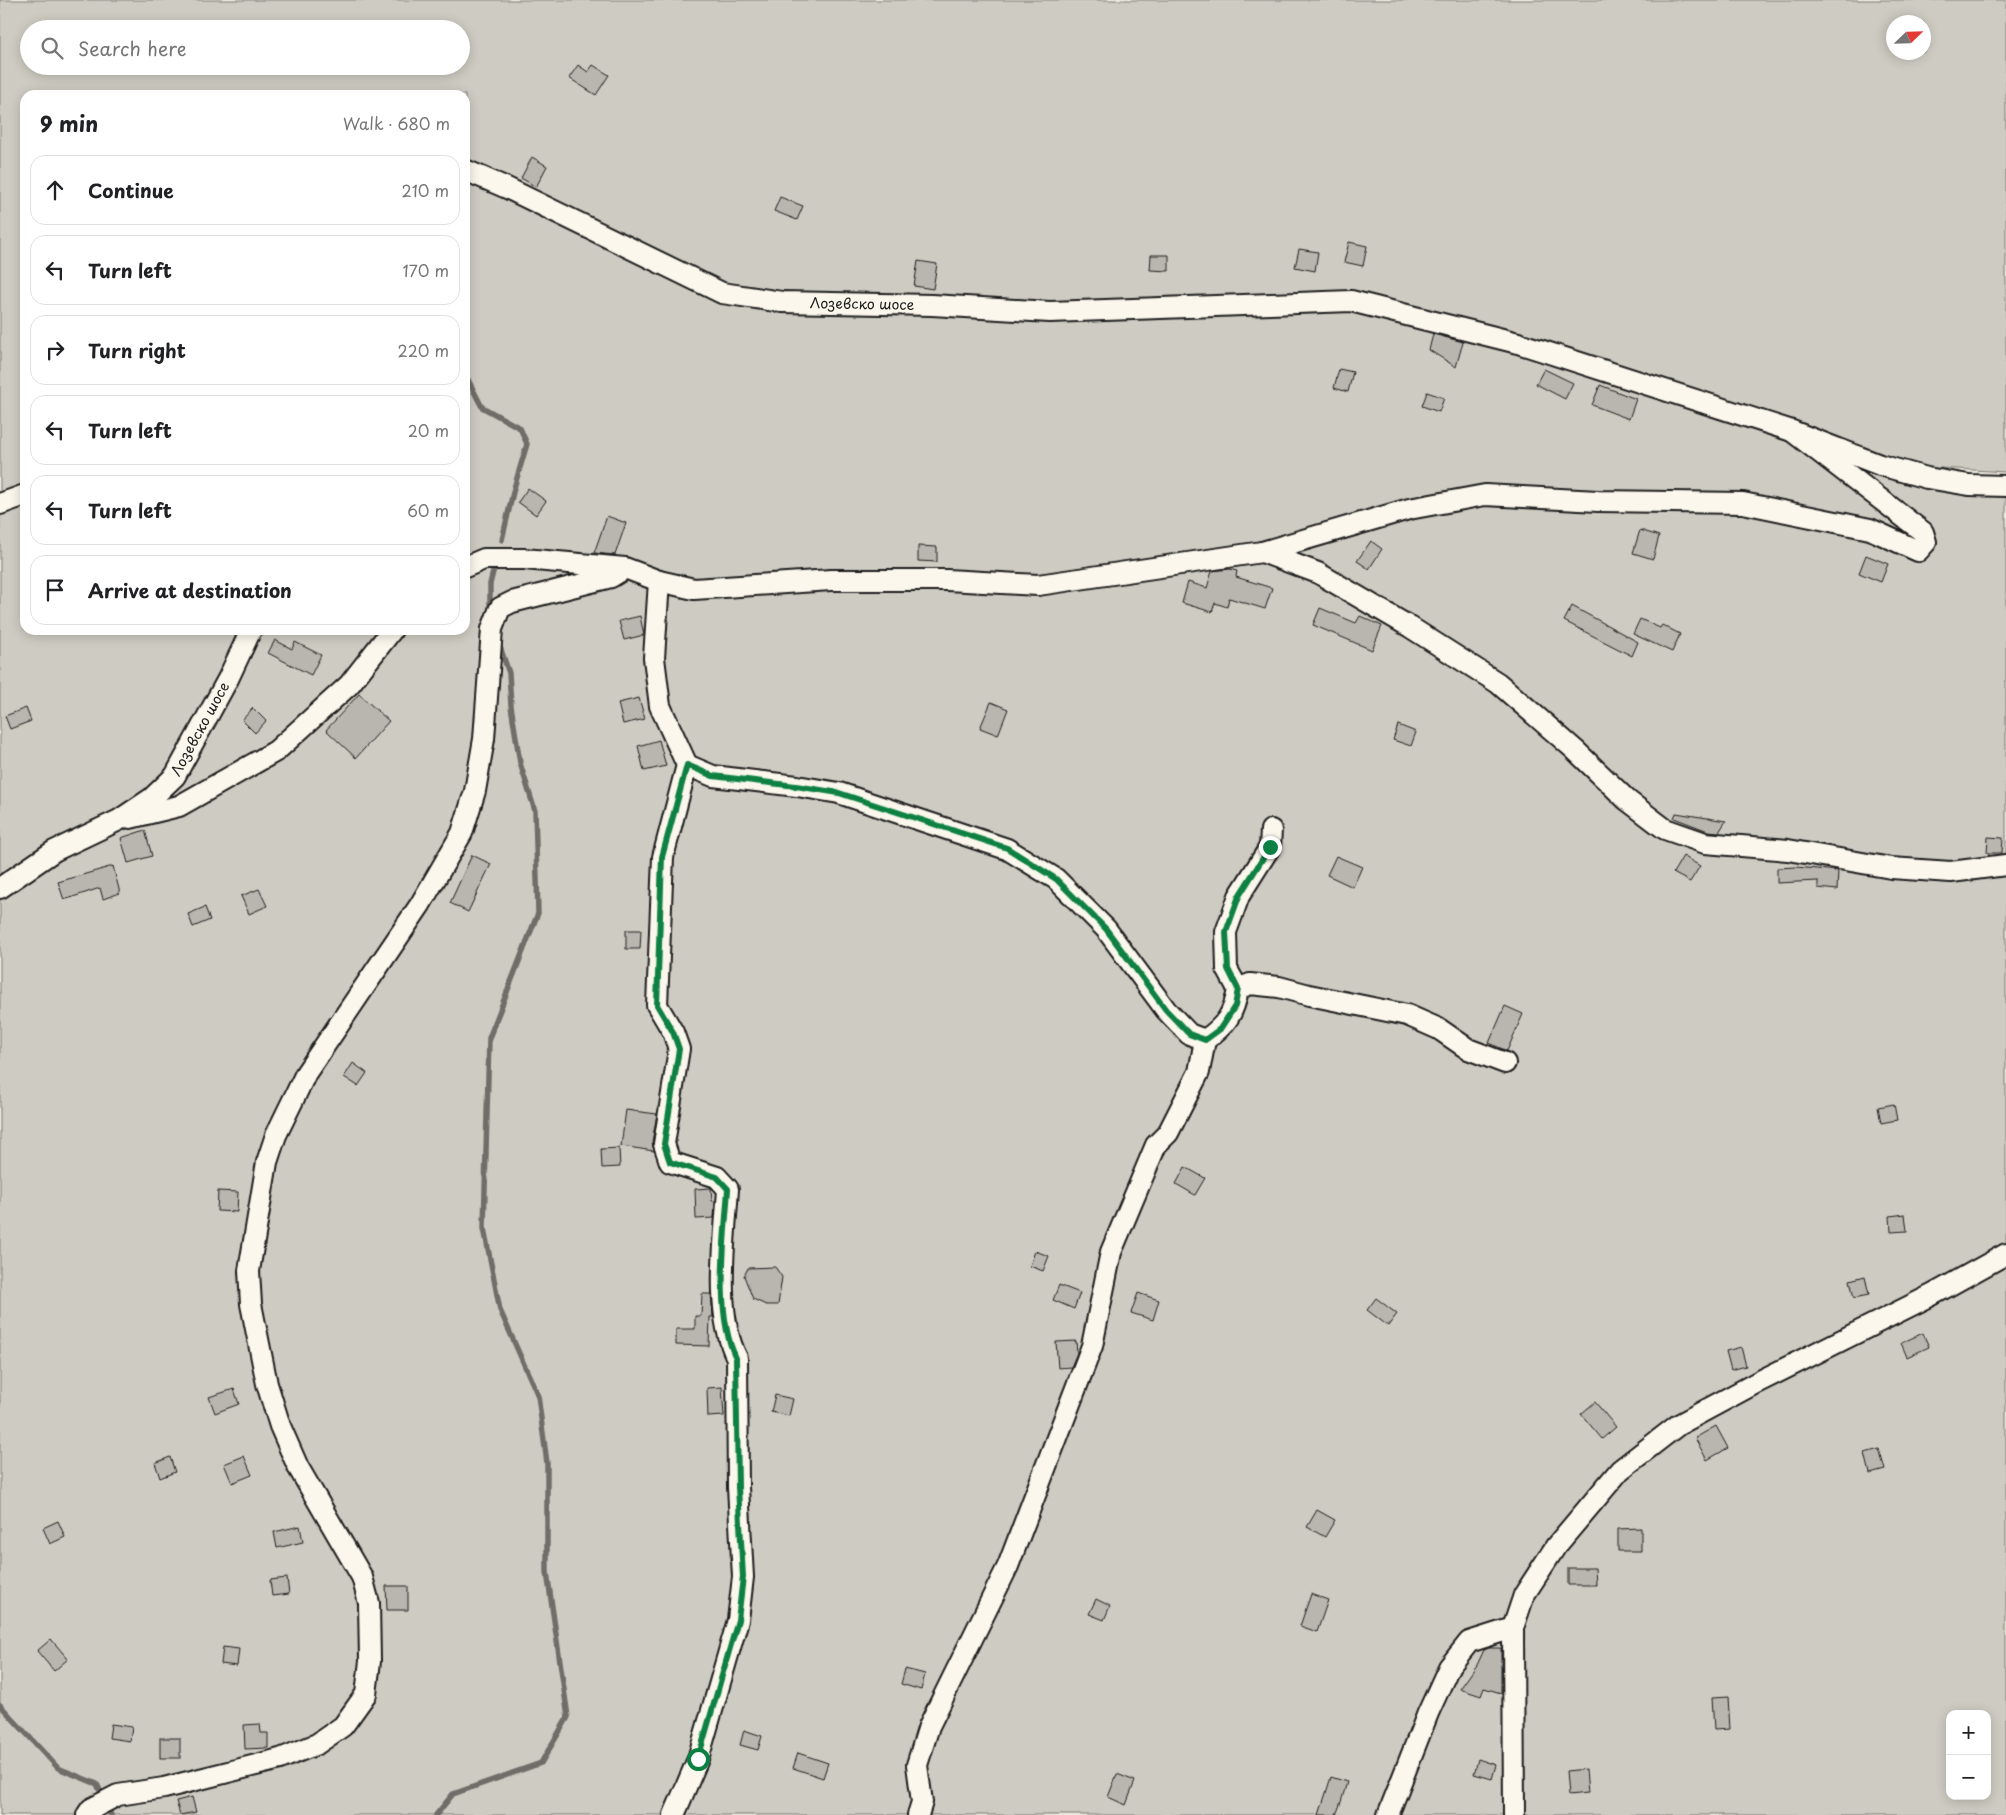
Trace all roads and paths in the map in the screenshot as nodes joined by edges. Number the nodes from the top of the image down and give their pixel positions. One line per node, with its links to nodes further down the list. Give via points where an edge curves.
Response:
1 (470, 172): 2 (street, Лозевско шосе, via 722,293 782,302 1050,312 1351,301 1518,343)
2 (1792, 431): 3 (street, Лозевско шосе, via 1880,465 1927,478 1969,485); 6 (street, via 1923,532 1926,542 1918,551 1870,529 1743,503 1485,495 1409,509)
3 (2006, 486)
4 (20, 497): 5 (street)
5 (0, 504)
6 (1262, 552): 9 (street, via 1038,585 947,580 831,580 694,589); 15 (street, via 1318,573 1498,684 1628,800 1665,828 1705,843 1788,850 1891,868 1950,872)
7 (470, 564): 8 (street, via 484,560 524,559)
8 (626, 568): 9 (street); 22 (street, via 611,577 512,602 500,608 492,628 484,739 476,791 462,833 420,905 306,1073 276,1135 267,1162 249,1271 251,1304 267,1384 280,1426 298,1467 362,1578 369,1603 370,1660 366,1694 343,1726 317,1744 280,1760 164,1788 118,1795 91,1809)
9 (659, 581): 12 (street, via 654,658 660,706)
10 (249, 635): 13 (street, Лозевско шосе, via 176,776 152,798)
11 (388, 635): 13 (street, via 349,685 276,750 179,806)
12 (687, 765): 18 (street, via 713,776 839,793 1007,848 1056,879 1106,929 1166,1010 1189,1034); 23 (street, via 662,857 657,1005 679,1049 664,1144 670,1162 717,1177 728,1189 722,1287 730,1344 736,1358 743,1577 738,1620 698,1759)
13 (119, 820): 16 (street, Лозевско шосе, via 54,851)
14 (1271, 830): 17 (street, via 1270,847 1239,896 1226,932 1228,969)
15 (2006, 865)
16 (0, 888)
17 (1238, 989): 18 (street, via 1235,1006 1220,1029); 19 (street, via 1250,984 1279,987 1407,1015 1439,1029 1468,1049)
18 (1205, 1040): 24 (street, via 1200,1072 1168,1133 1156,1145 1111,1252 1092,1346 1008,1566 929,1726 917,1765 922,1802)
19 (1505, 1063)
20 (2006, 1254): 21 (street, via 1678,1425 1620,1470 1556,1546 1524,1595)
21 (1513, 1628): 25 (street, via 1469,1642 1449,1667); 26 (street)
22 (88, 1815)
23 (674, 1815)
24 (918, 1815)
25 (1388, 1815)
26 (1514, 1815)

